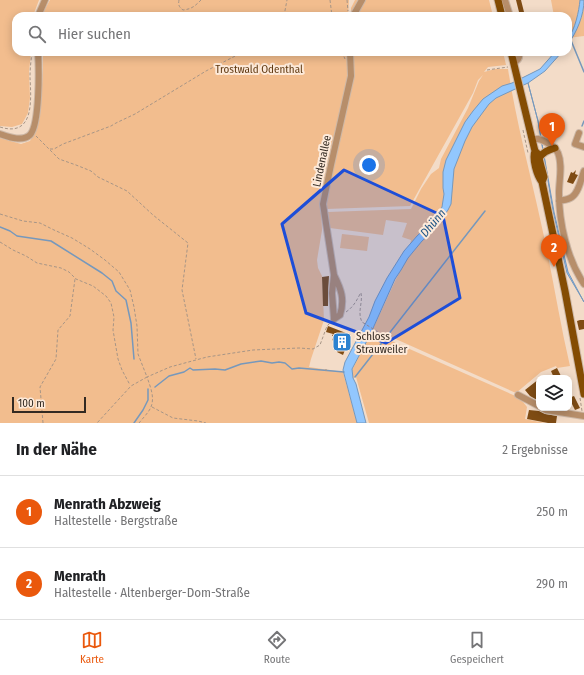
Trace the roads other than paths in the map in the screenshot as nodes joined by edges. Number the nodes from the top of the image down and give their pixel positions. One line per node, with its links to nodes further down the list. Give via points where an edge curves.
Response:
1 (45, 0): 5 (street)
2 (362, 0): 6 (street)
3 (498, 0): 7 (main road)
4 (506, 0): 8 (street)
5 (40, 12)
6 (356, 12)
7 (501, 12)
8 (509, 12)
9 (38, 56): 15 (street, via 36,121 32,131 22,138)
10 (350, 56): 24 (street, Lindenallee, via 351,76 324,204)
11 (512, 56): 13 (main road)
12 (520, 56): 13 (street)
13 (515, 66): 16 (main road)
14 (578, 133): 17 (street, via 574,144)
15 (0, 134)
16 (532, 139): 18 (street, via 538,139); 19 (main road)
17 (584, 147)
18 (555, 148): 20 (main road, via 546,150); 23 (street, via 561,164)
19 (532, 153): 20 (main road, via 538,154); 22 (main road)
20 (539, 158): 22 (main road, via 544,177)
21 (584, 171): 23 (street, via 572,197)
22 (542, 182): 26 (main road)
23 (559, 201): 25 (street, via 568,252)
24 (334, 275): 24 (street, Lindenallee, via 332,293 334,319 340,315 343,299)
25 (584, 284)
26 (584, 394)
27 (518, 395): 28 (street)
28 (536, 404)
29 (552, 411): 30 (street)
30 (584, 416)

